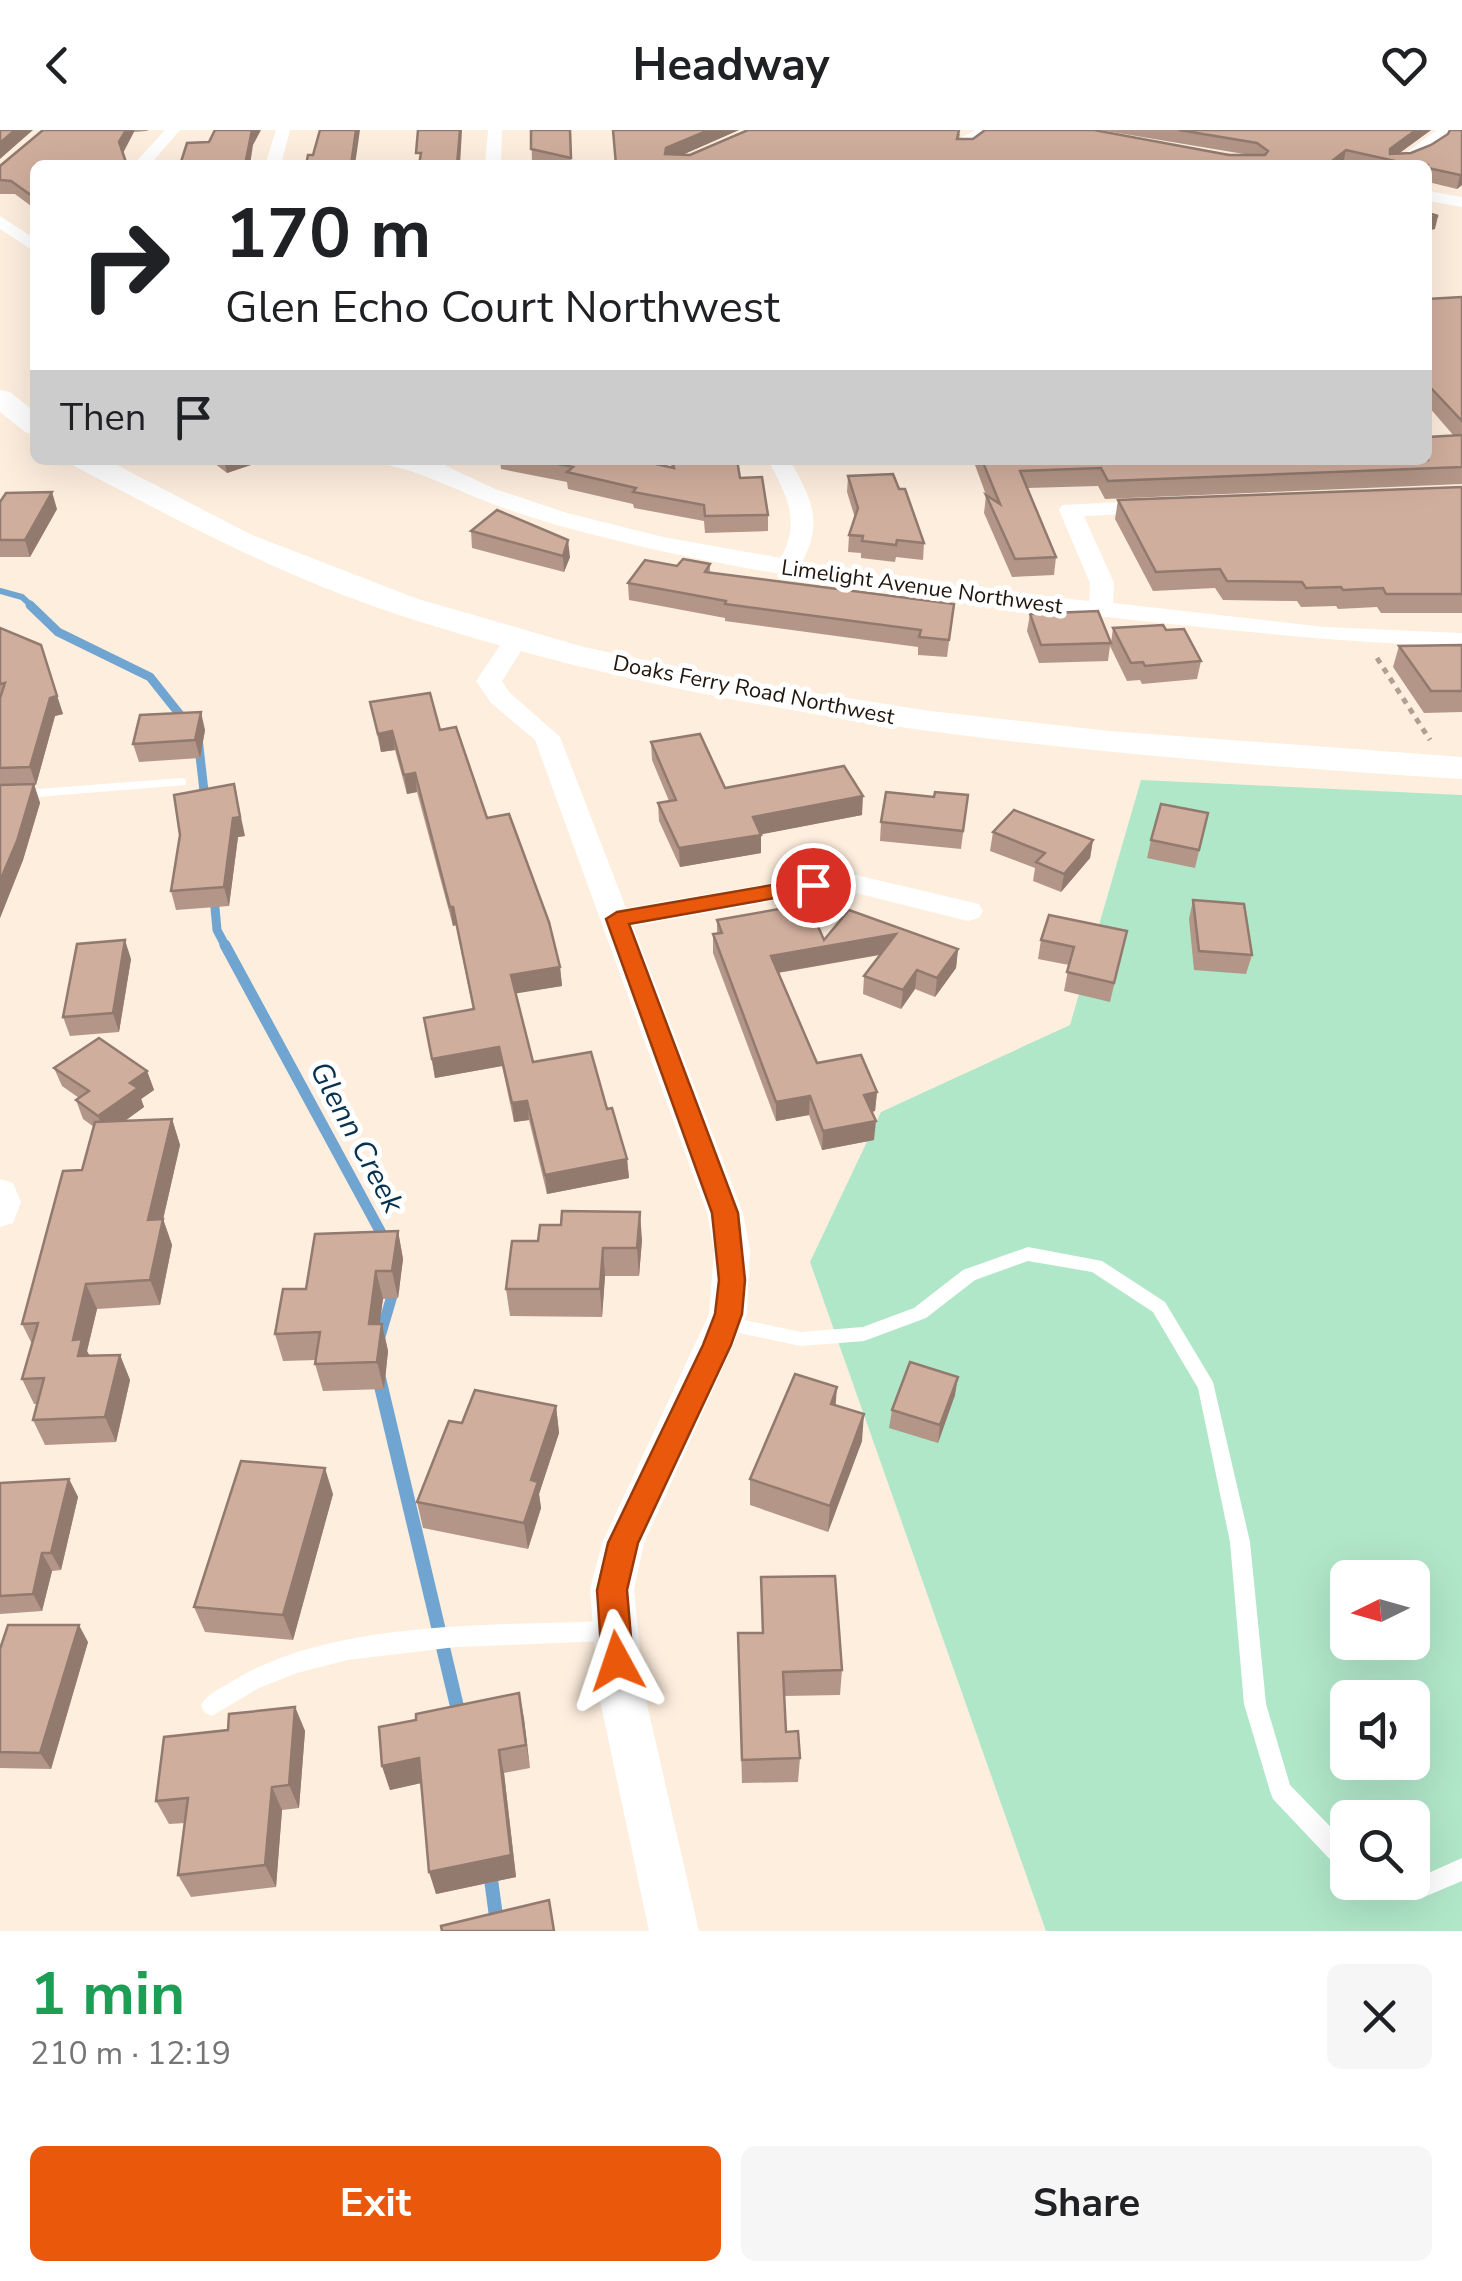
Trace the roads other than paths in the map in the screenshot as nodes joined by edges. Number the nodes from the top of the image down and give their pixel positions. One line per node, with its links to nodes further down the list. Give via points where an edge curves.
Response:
1 (173, 130): 7 (street)
2 (283, 130): 8 (street)
3 (495, 130): 9 (street)
4 (988, 130): 6 (street)
5 (1444, 130): 10 (street)
6 (964, 147)
7 (146, 160)
8 (274, 160)
9 (493, 160)
10 (1405, 160)
11 (1432, 197): 12 (street)
12 (1462, 202)
13 (0, 222): 14 (street)
14 (30, 243)
15 (0, 398): 16 (main road)
16 (30, 422)
17 (93, 465): 23 (main road, Doaks Ferry Road Northwest, via 198,524 293,566)
18 (443, 465): 21 (street, Limelight Avenue Northwest, via 487,494 558,518)
19 (782, 465): 21 (street, via 800,499 803,538)
20 (1188, 506): 22 (street, via 1070,510 1102,584)
21 (787, 568): 22 (street, Limelight Avenue Northwest)
22 (1100, 610): 24 (street, Limelight Avenue Northwest)
23 (516, 640): 25 (main road, Doaks Ferry Road Northwest, via 897,716 1234,753); 29 (street, via 490,681 494,693 547,737)
24 (1462, 640)
25 (1454, 768)
26 (181, 782): 27 (lane)
27 (0, 796)
28 (968, 911): 29 (street, via 856,884 813,885)
29 (617, 919): 32 (street, via 725,1213 732,1280)
30 (0, 1193): 31 (street)
31 (0, 1213)
32 (725, 1323): 33 (street, via 623,1543 612,1590); 35 (lane, via 801,1339 864,1334 920,1313 969,1274 1028,1254 1096,1266 1159,1308 1207,1388 1240,1542 1255,1704 1281,1791)
33 (614, 1631): 34 (lane, via 360,1648 256,1676); 38 (street)
34 (212, 1706)
35 (1330, 1843)
36 (1462, 1869): 37 (lane)
37 (1430, 1883)
38 (674, 1931)

